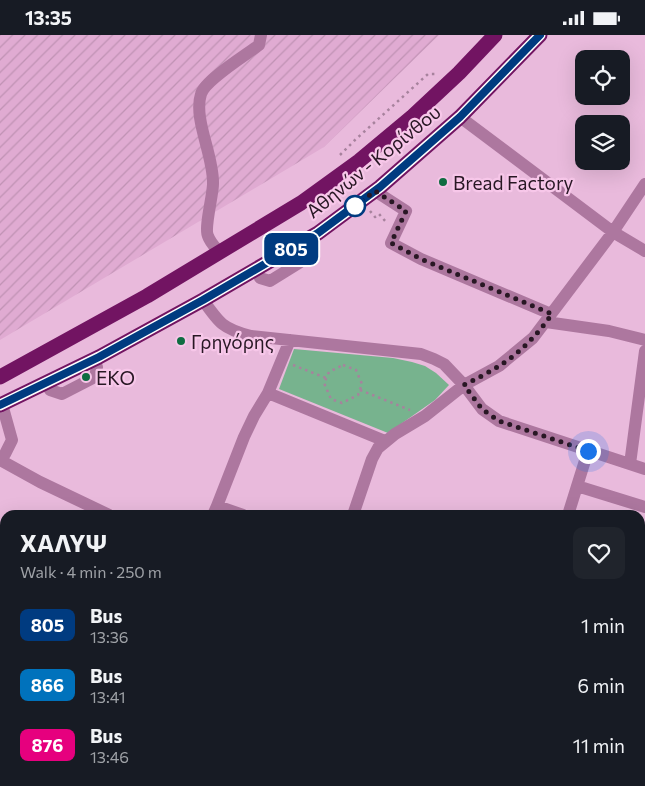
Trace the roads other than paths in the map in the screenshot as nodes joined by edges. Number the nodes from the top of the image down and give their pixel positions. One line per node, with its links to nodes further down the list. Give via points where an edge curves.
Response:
1 (260, 35): 9 (street, via 259,45 217,75 201,92 199,105 213,183 207,235)
2 (495, 35): 9 (highway, Αθηνών - Κορίνθου, via 413,116 359,161 301,203)
3 (540, 35): 4 (highway, Αθηνών - Κορίνθου)
4 (460, 117): 6 (highway, Αθηνών - Κορίνθου); 7 (street)
5 (645, 184): 7 (street)
6 (375, 191): 12 (highway, Αθηνών - Κορίνθου, via 318,233); 13 (street, via 406,211 391,243)
7 (613, 232): 8 (street); 13 (street)
8 (645, 251)
9 (219, 252): 18 (highway, Αθηνών - Κορίνθου)
10 (302, 252): 11 (street, via 299,263 270,281)
11 (260, 278)
12 (203, 300): 15 (street, via 225,327 250,336); 22 (highway, Αθηνών - Κορίνθου, via 99,357)
13 (549, 318): 14 (street); 19 (street, via 533,338 499,366)
14 (645, 339)
15 (290, 340): 19 (street, via 421,354 444,364); 21 (street)
16 (645, 351): 26 (street)
17 (97, 367): 20 (street, via 95,377 62,394)
18 (0, 377)
19 (464, 385): 23 (street); 24 (street, via 482,409 499,421)
20 (50, 390)
21 (268, 393): 23 (street); 31 (street, via 244,437)
22 (1, 405): 25 (street, via 12,440)
23 (386, 441): 32 (street, via 372,459)
24 (588, 451): 26 (street); 28 (street)
25 (0, 459): 30 (street)
26 (630, 464): 27 (street)
27 (645, 469)
28 (577, 486): 29 (street); 33 (street)
29 (645, 507)
30 (99, 510)
31 (215, 510)
32 (355, 510)
33 (570, 510)

